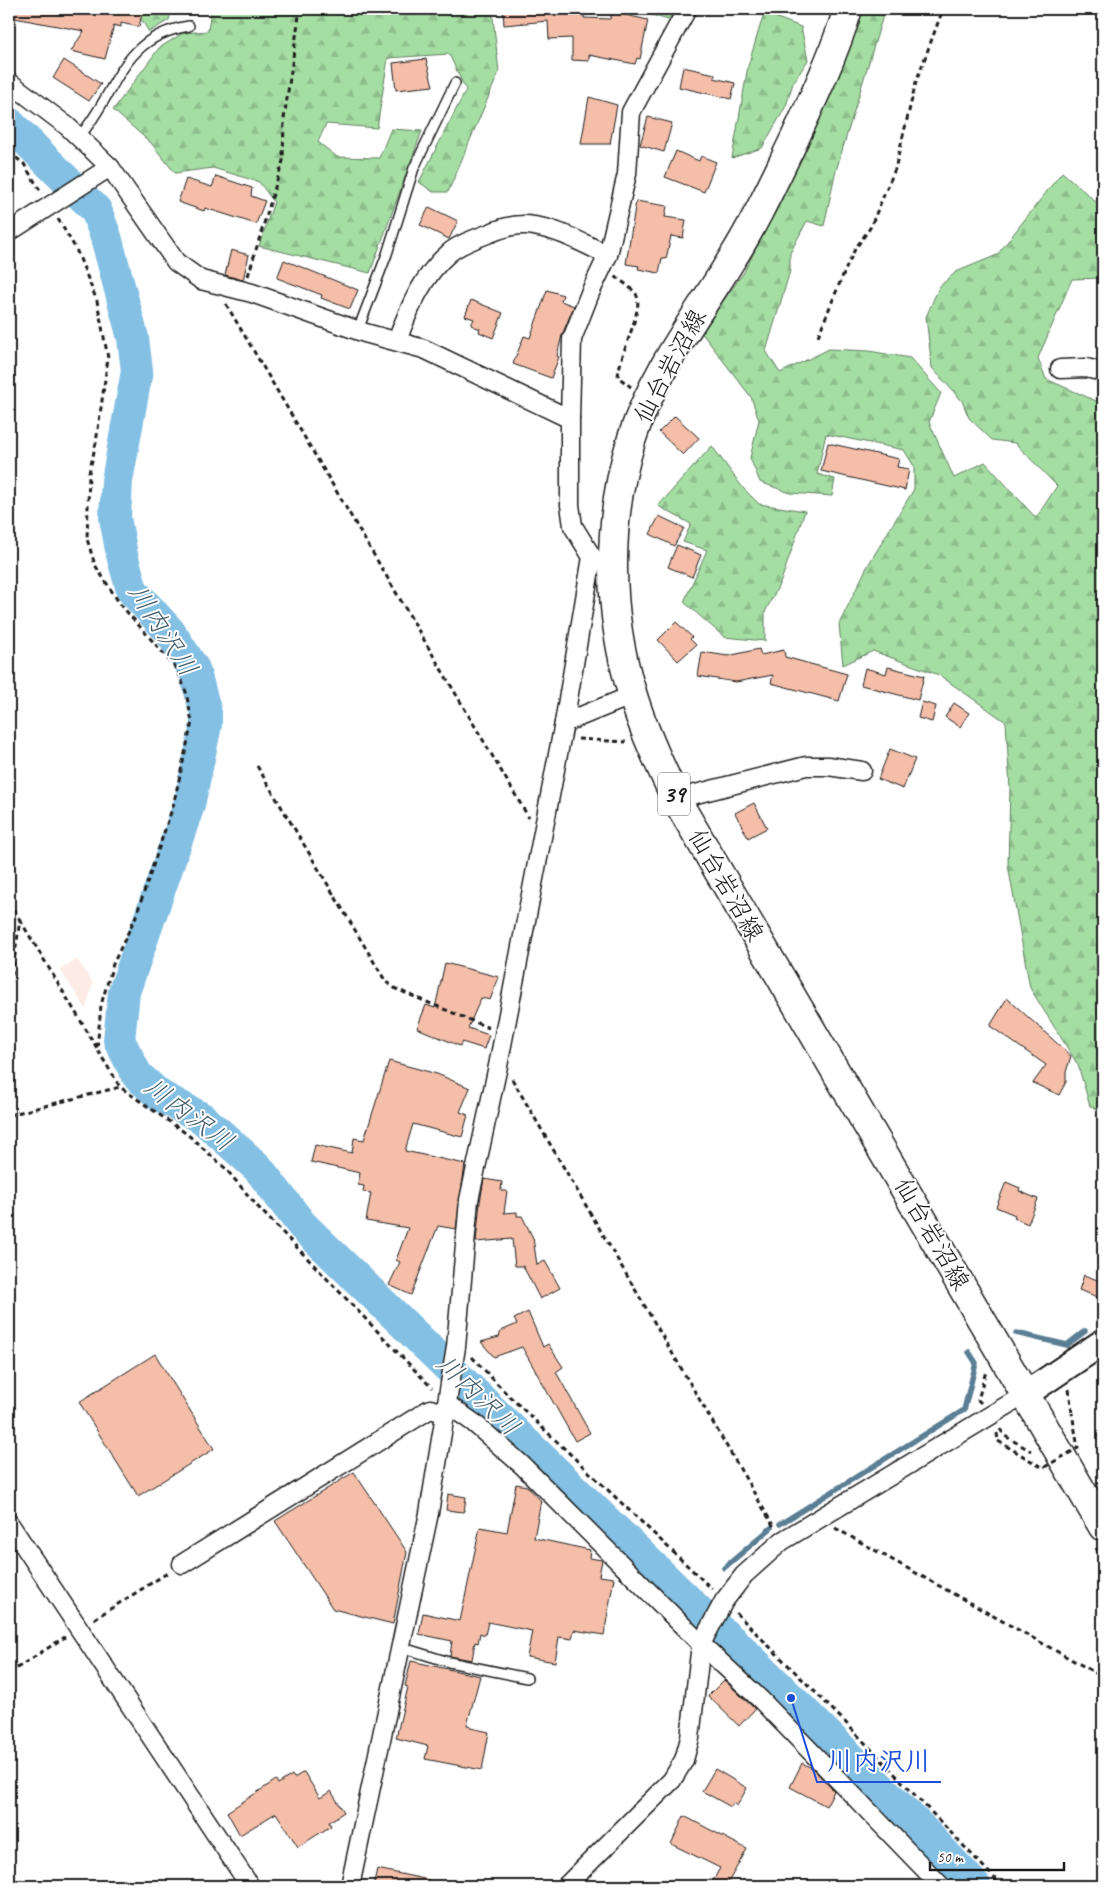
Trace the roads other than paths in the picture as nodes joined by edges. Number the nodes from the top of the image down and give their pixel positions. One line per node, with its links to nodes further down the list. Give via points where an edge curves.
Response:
1 (687, 9): 9 (street, via 631,112 627,174)
2 (848, 9): 15 (main road, 仙台岩沼線 / 39, via 811,102 765,200 731,261 675,348 649,395 632,437 621,486 612,572 617,623)
3 (189, 26): 6 (lane, via 168,29 129,56 89,126)
4 (9, 82): 6 (street)
5 (455, 83): 10 (lane, via 414,168 387,254)
6 (79, 137): 7 (street)
7 (105, 170): 8 (street); 10 (street, via 176,262 201,280)
8 (9, 232)
9 (606, 261): 11 (street, via 564,234 533,225 510,225 449,252 428,276 411,304); 14 (street, via 572,339)
10 (358, 330): 11 (street)
11 (397, 341): 14 (street, via 456,363)
12 (1060, 369): 13 (street, via 1086,368)
13 (1103, 372)
14 (570, 419): 16 (street, via 573,526 592,557)
15 (633, 695): 16 (street); 18 (main road, 仙台岩沼線 / 39)
16 (564, 723): 21 (street, via 469,1200 456,1344)
17 (862, 771): 18 (street, via 806,766)
18 (676, 799): 20 (main road, 仙台岩沼線 / 39)
19 (1103, 1342): 20 (street)
20 (1026, 1394): 23 (main road, 仙台岩沼線 / 39); 25 (street, via 782,1541 744,1574)
21 (447, 1403): 24 (street, via 430,1409); 25 (street, via 522,1465); 26 (street)
22 (9, 1523): 28 (street)
23 (1103, 1527)
24 (182, 1564)
25 (703, 1640): 30 (street, via 684,1760 672,1780); 31 (street)
26 (400, 1647): 27 (lane, via 449,1662); 29 (street)
27 (527, 1678)
28 (250, 1886)
29 (350, 1886)
30 (566, 1886)
31 (941, 1886)

